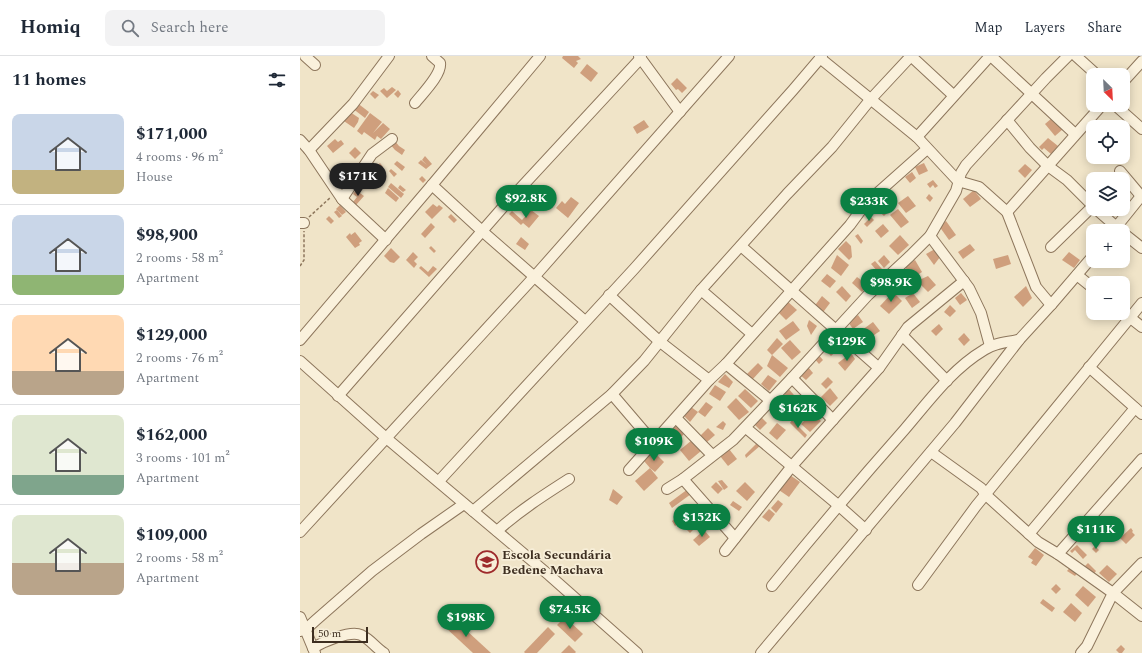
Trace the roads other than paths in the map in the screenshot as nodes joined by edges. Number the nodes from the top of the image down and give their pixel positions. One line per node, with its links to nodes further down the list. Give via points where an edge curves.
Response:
1 (305, 56): 13 (street)
2 (389, 56): 30 (street, via 353,104)
3 (432, 56): 19 (street, via 440,63 438,73)
4 (540, 56): 34 (street)
5 (729, 56): 20 (street)
6 (911, 56): 17 (street); 18 (street)
7 (991, 56): 16 (street); 17 (street)
8 (1068, 56): 16 (street)
9 (1076, 56): 14 (street)
10 (640, 57): 20 (street); 43 (street)
11 (817, 58): 18 (street); 57 (street, via 793,90)
12 (1142, 61): 15 (street)
13 (315, 65)
14 (1089, 68)
15 (1130, 74)
16 (1033, 94): 23 (street); 25 (street)
17 (953, 95): 26 (street)
18 (870, 100): 26 (street); 47 (street, via 832,147)
19 (415, 103)
20 (680, 112): 52 (street)
21 (1095, 112): 25 (street)
22 (1124, 112): 24 (street)
23 (1008, 120): 31 (street); 33 (street, via 966,165)
24 (1142, 129)
25 (1075, 134): 31 (street)
26 (917, 137): 29 (street)
27 (392, 139): 36 (street, via 372,154)
28 (300, 140): 30 (street)
29 (927, 149): 33 (street); 56 (street, via 873,197)
30 (309, 150): 36 (street)
31 (1048, 166): 37 (street); 38 (street)
32 (1120, 171): 35 (street)
33 (958, 181): 38 (street, via 979,187); 44 (street, via 956,192)
34 (432, 185): 43 (street); 45 (street)
35 (1142, 196): 42 (street)
36 (342, 199): 45 (street)
37 (1086, 199)
38 (1007, 212): 59 (street, via 1036,288)
39 (1086, 213): 48 (street)
40 (1103, 216): 41 (street)
41 (1111, 224)
42 (1123, 224)
43 (482, 231): 52 (street); 80 (street)
44 (930, 236): 53 (street); 65 (street, via 868,295)
45 (386, 240): 68 (street)
46 (1130, 240): 49 (street)
47 (741, 246): 55 (street); 56 (street)
48 (1051, 247)
49 (1142, 248)
50 (1086, 264): 51 (street)
51 (1077, 275): 54 (street); 59 (street)
52 (535, 276): 63 (street); 86 (street)
53 (964, 281): 67 (street, via 908,327); 71 (street, via 981,313)
54 (1086, 282)
55 (701, 290): 66 (street); 70 (street)
56 (791, 290): 65 (street); 66 (street)
57 (609, 295): 63 (street); 70 (street)
58 (1142, 303): 60 (street)
59 (1051, 305): 69 (street)
60 (1130, 313)
61 (1130, 317): 64 (street)
62 (1123, 320): 74 (street)
63 (585, 321): 95 (street)
64 (1142, 327)
65 (836, 330): 75 (street); 76 (street)
66 (752, 334): 73 (street)
67 (902, 335): 75 (street); 78 (street)
68 (300, 340)
69 (1019, 340): 71 (street); 88 (street)
70 (659, 341): 77 (street); 79 (street, via 644,361)
71 (990, 346): 78 (street, via 969,360)
72 (300, 361): 80 (street)
73 (726, 364): 77 (street); 81 (street)
74 (1089, 367): 82 (street); 97 (street)
75 (879, 368): 84 (street)
76 (792, 378): 81 (street); 84 (street)
77 (709, 380): 83 (street)
78 (947, 381): 99 (street)
79 (612, 394): 87 (street); 100 (street, via 549,454)
80 (338, 396): 86 (street)
81 (771, 401): 85 (street)
82 (1139, 411): 104 (street)
83 (676, 418): 87 (street); 89 (street)
84 (833, 420): 91 (street)
85 (746, 428): 89 (street); 91 (street)
86 (385, 437): 95 (street); 103 (street)
87 (653, 442): 92 (street)
88 (932, 452): 97 (street, via 981,488); 101 (street)
89 (712, 455): 94 (street)
90 (1142, 459): 107 (street)
91 (792, 466): 99 (street); 105 (street)
92 (629, 470)
93 (569, 478): 102 (street, via 536,499)
94 (683, 479): 96 (street); 105 (street)
95 (438, 481): 98 (street)
96 (667, 489)
97 (986, 495): 104 (street); 109 (street)
98 (464, 504): 100 (street); 114 (street, via 372,571)
99 (838, 505): 101 (street); 110 (street)
100 (473, 511): 102 (street)
101 (866, 530): 119 (street)
102 (497, 531): 118 (street)
103 (300, 532)
104 (1029, 534): 107 (street)
105 (735, 538): 106 (street)
106 (725, 551)
107 (1058, 554): 111 (street)
108 (1142, 563): 111 (street)
109 (918, 585)
110 (772, 586)
111 (1113, 593): 112 (street); 116 (street)
112 (1142, 616)
113 (300, 617): 114 (street)
114 (303, 630): 115 (street)
115 (314, 650): 117 (street, via 333,638 358,634 367,638)
116 (1087, 651)
117 (384, 653)
118 (637, 653)
119 (761, 653)

